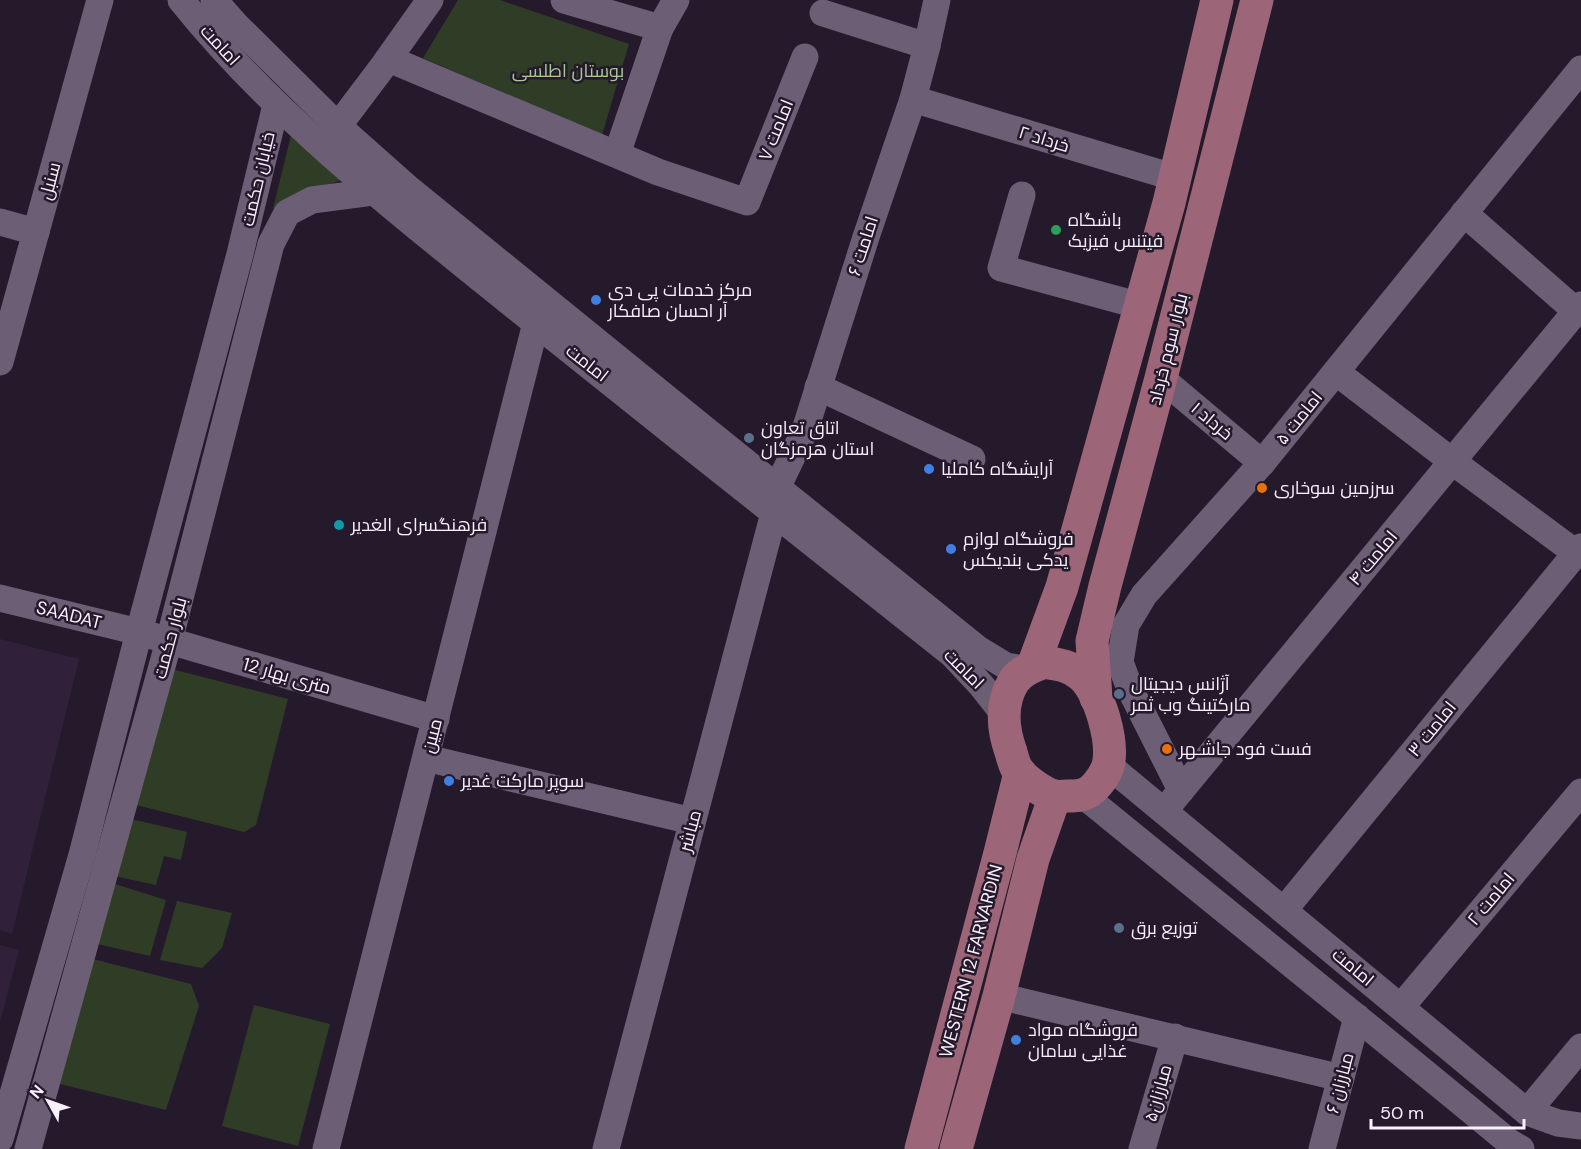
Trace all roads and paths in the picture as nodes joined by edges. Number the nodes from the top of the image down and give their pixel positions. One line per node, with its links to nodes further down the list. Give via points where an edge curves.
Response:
1 (99, 0): 25 (street, سنبل)
2 (181, 0): 17 (street, امامت)
3 (214, 0): 18 (street, امامت)
4 (430, 0): 14 (street)
5 (564, 0): 11 (street)
6 (676, 0): 11 (street)
7 (937, 0): 12 (street, امامت ۶)
8 (1217, 0): 20 (main road, بلوار سوم خرداد)
9 (1257, 0): 32 (main road, بلوار سوم خرداد)
10 (823, 13): 12 (street)
11 (660, 27): 19 (street)
12 (927, 46): 16 (street, امامت ۶)
13 (806, 57): 19 (street, امامت ۷, via 747,202)
14 (389, 59): 18 (street); 19 (street)
15 (1581, 69): 23 (street, امامت ۵)
16 (913, 99): 20 (street, خرداد ۲); 33 (street, امامت ۶)
17 (276, 105): 21 (street, امامت); 26 (street, خیابان حکمت)
18 (338, 126): 37 (street, امامت)
19 (616, 154)
20 (1176, 178): 27 (main road, بلوار سوم خرداد)
21 (372, 192): 29 (street, امامت); 43 (street, بلوار حکمت, via 312,201 287,213 271,244)
22 (1022, 195): 27 (street, via 1001,268)
23 (1464, 213): 28 (street); 31 (street, امامت ۵)
24 (0, 222): 25 (street)
25 (36, 232): 30 (street, سنبل)
26 (240, 254): 42 (street, بلوار حکمت)
27 (1140, 306): 40 (main road, بلوار سوم خرداد)
28 (1578, 308): 35 (street, امامت ۴)
29 (536, 323): 37 (street, امامت); 47 (street, مبین)
30 (0, 362)
31 (1336, 372): 35 (street); 36 (street, امامت ۵)
32 (1161, 378): 36 (street, خرداد ۱); 39 (main road, بلوار سوم خرداد)
33 (818, 387): 34 (street); 37 (street, امامت ۶, via 805,430)
34 (972, 459)
35 (1453, 462): 38 (street); 51 (street, امامت ۴)
36 (1262, 463): 51 (street, امامت ۵, via 1144,595 1126,625 1120,662 1123,671)
37 (775, 500): 44 (street, امامت, via 978,649 1006,666); 46 (street, امامت, via 953,655); 55 (street, مباشر)
38 (1579, 550): 58 (street, امامت ۳)
39 (1105, 586): 40 (main road, via 1097,598 1083,603 1070,599); 45 (main road, بلوار سوم خرداد, via 1092,641)
40 (1062, 587): 44 (main road, بلوار سوم خرداد)
41 (0, 598): 42 (street, SAADAT)
42 (139, 632): 43 (street, 12 متری بهار); 67 (street, بلوار حکمت, via 82,855)
43 (169, 641): 47 (street, 12 متری بهار); 69 (street, بلوار حکمت)
44 (1029, 668): 45 (main road, via 1044,662 1070,668 1082,677); 46 (main road, via 1014,681)
45 (1096, 698): 49 (main road, via 1106,726)
46 (1004, 714): 50 (main road, via 1009,746)
47 (436, 719): 48 (street, مبین)
48 (426, 758): 55 (street); 70 (street, مبین)
49 (1108, 765): 53 (main road, via 1097,784); 54 (street, امامت)
50 (1020, 773): 53 (main road, via 1039,788); 56 (main road, WESTERN 12 FARVARDIN)
51 (1181, 790): 54 (street, امامت ۴)
52 (1581, 792): 60 (street, امامت ۲)
53 (1069, 796): 57 (main road, WESTERN 12 FARVARDIN); 61 (street, امامت, via 1223,910)
54 (1164, 811): 58 (street, امامت)
55 (693, 821): 71 (street, مباشر)
56 (1000, 854): 57 (main road, via 1009,840 1020,833 1028,837); 72 (main road, WESTERN 12 FARVARDIN)
57 (1034, 859): 59 (main road, WESTERN 12 FARVARDIN)
58 (1284, 910): 60 (street, امامت)
59 (999, 996): 62 (street); 73 (main road, WESTERN 12 FARVARDIN)
60 (1401, 1007): 65 (street, امامت)
61 (1357, 1017): 64 (street, مبارزان ۶); 68 (street, امامت)
62 (1175, 1037): 64 (street); 74 (street, مبارزان۵)
63 (1581, 1047): 65 (street)
64 (1341, 1078): 75 (street, مبارزان ۶)
65 (1527, 1112): 66 (street, امامت)
66 (1569, 1125): 76 (street)
67 (0, 1139)
68 (1512, 1147)
69 (28, 1149)
70 (326, 1149)
71 (606, 1149)
72 (921, 1149)
73 (956, 1149)
74 (1142, 1149)
75 (1322, 1149)
76 (1575, 1149)

